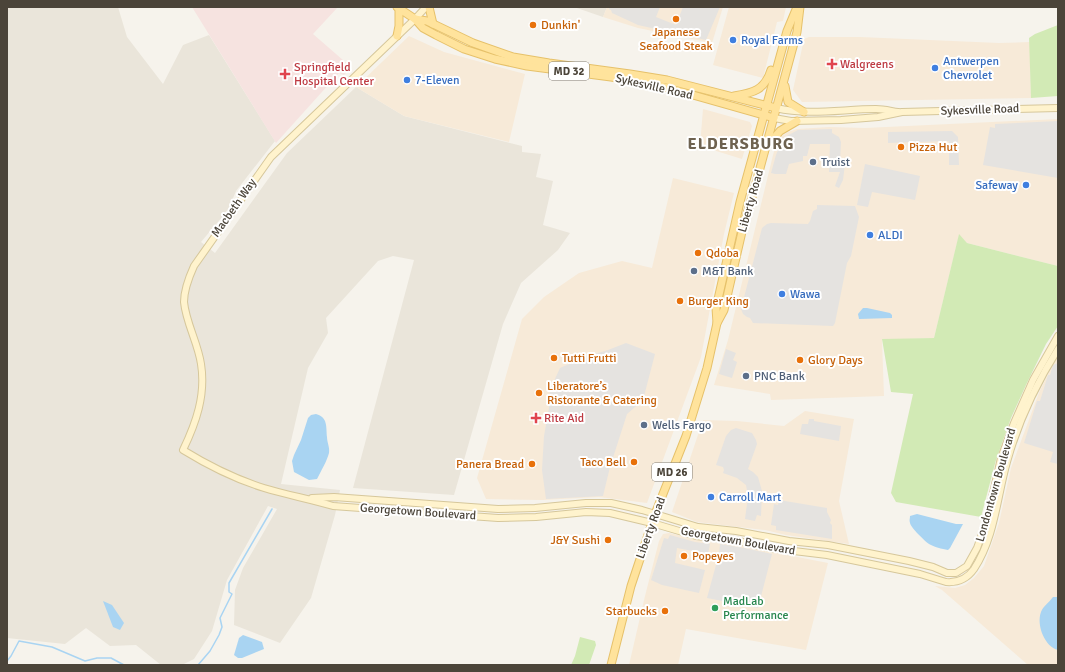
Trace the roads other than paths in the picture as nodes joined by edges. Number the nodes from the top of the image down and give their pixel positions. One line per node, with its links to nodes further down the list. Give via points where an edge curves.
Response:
1 (426, 7): 6 (street, Macbeth Way)
2 (429, 7): 7 (main road)
3 (797, 7): 9 (main road, Liberty Road / MD 26)
4 (800, 7): 10 (main road, Liberty Road / MD 26, via 797,32)
5 (398, 8): 6 (main road, Sykesville Road / MD 32); 8 (main road)
6 (415, 20): 7 (main road, Sykesville Road / MD 32); 8 (street, Macbeth Way); 17 (main road, Sykesville Road / MD 32, via 423,28 441,38 495,59 654,84)
7 (433, 24): 11 (main road, Sykesville Road / MD 32, via 513,57 642,76)
8 (397, 36): 24 (street, Macbeth Way, via 271,157 194,266 184,301 202,365 203,381 199,410)
9 (781, 50): 11 (main road, via 769,78 761,87 750,93); 12 (main road, Liberty Road / MD 26)
10 (784, 79): 13 (main road, Liberty Road / MD 26); 15 (main road, via 788,102)
11 (731, 96): 12 (main road, Sykesville Road / MD 32)
12 (766, 106): 13 (main road, Sykesville Road / MD 32); 17 (main road, Liberty Road / MD 26)
13 (776, 108): 15 (street, Sykesville Road / MD 32); 18 (main road, Liberty Road / MD 26)
14 (1058, 108): 16 (street, Sykesville Road / MD 32)
15 (804, 112): 16 (street, Sykesville Road / MD 32, via 878,108)
16 (902, 112): 19 (street, Sykesville Road / MD 32, via 878,117)
17 (764, 115): 18 (main road, Sykesville Road / MD 32); 21 (main road, Liberty Road / MD 26, via 740,202 716,308)
18 (774, 118): 19 (street, Sykesville Road / MD 32); 20 (main road, Liberty Road / MD 26)
19 (797, 121): 20 (main road, via 780,131)
20 (766, 148): 21 (main road, Liberty Road / MD 26, via 744,223 724,310)
21 (717, 323): 26 (main road, Liberty Road / MD 26, via 688,430)
22 (1058, 336): 28 (street, Londontown Boulevard, via 1033,380 1014,423 1002,458)
23 (1058, 349): 28 (street, Londontown Boulevard, via 1038,383 1017,432 1002,480 993,522)
24 (183, 450): 25 (street, Georgetown Boulevard, via 208,466 245,482)
25 (309, 499): 26 (street, Georgetown Boulevard, via 334,497 504,509 599,503 621,505); 27 (street, Georgetown Boulevard, via 333,506 498,518 599,512)
26 (655, 514): 27 (main road, Liberty Road / MD 26); 28 (street, Georgetown Boulevard, via 698,527 828,545 923,564 952,573 967,566)
27 (652, 523): 28 (street, Georgetown Boulevard, via 696,536 827,555 913,572 946,582 965,578 974,568); 29 (main road, Liberty Road / MD 26, via 631,586)
28 (980, 549)
29 (611, 665)

